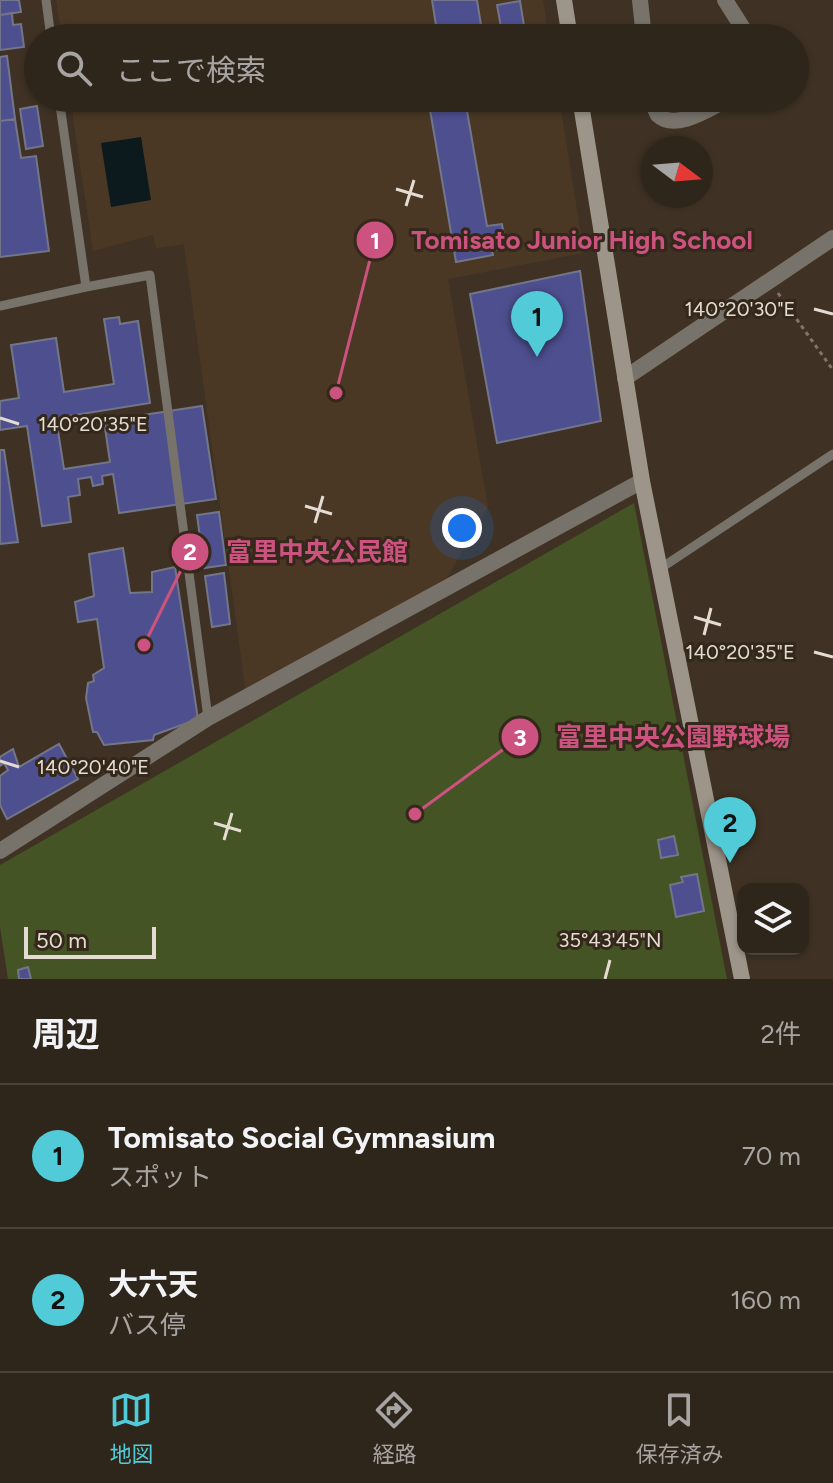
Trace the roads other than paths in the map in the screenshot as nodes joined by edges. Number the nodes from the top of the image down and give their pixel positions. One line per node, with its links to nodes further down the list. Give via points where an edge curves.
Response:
1 (46, 0): 5 (lane)
2 (564, 0): 6 (street)
3 (640, 0): 7 (street)
4 (725, 0): 8 (street)
5 (49, 24)
6 (568, 24)
7 (643, 24)
8 (740, 24)
9 (61, 112): 14 (lane)
10 (582, 112): 16 (street)
11 (657, 112): 12 (street, via 671,121)
12 (699, 112)
13 (833, 238): 16 (street)
14 (86, 287): 15 (lane); 20 (lane, via 150,275)
15 (0, 306)
16 (625, 378): 18 (street)
17 (833, 454): 19 (lane)
18 (642, 481): 19 (street); 20 (street)
19 (661, 568): 22 (street)
20 (208, 718): 21 (street)
21 (0, 851)
22 (742, 979)

